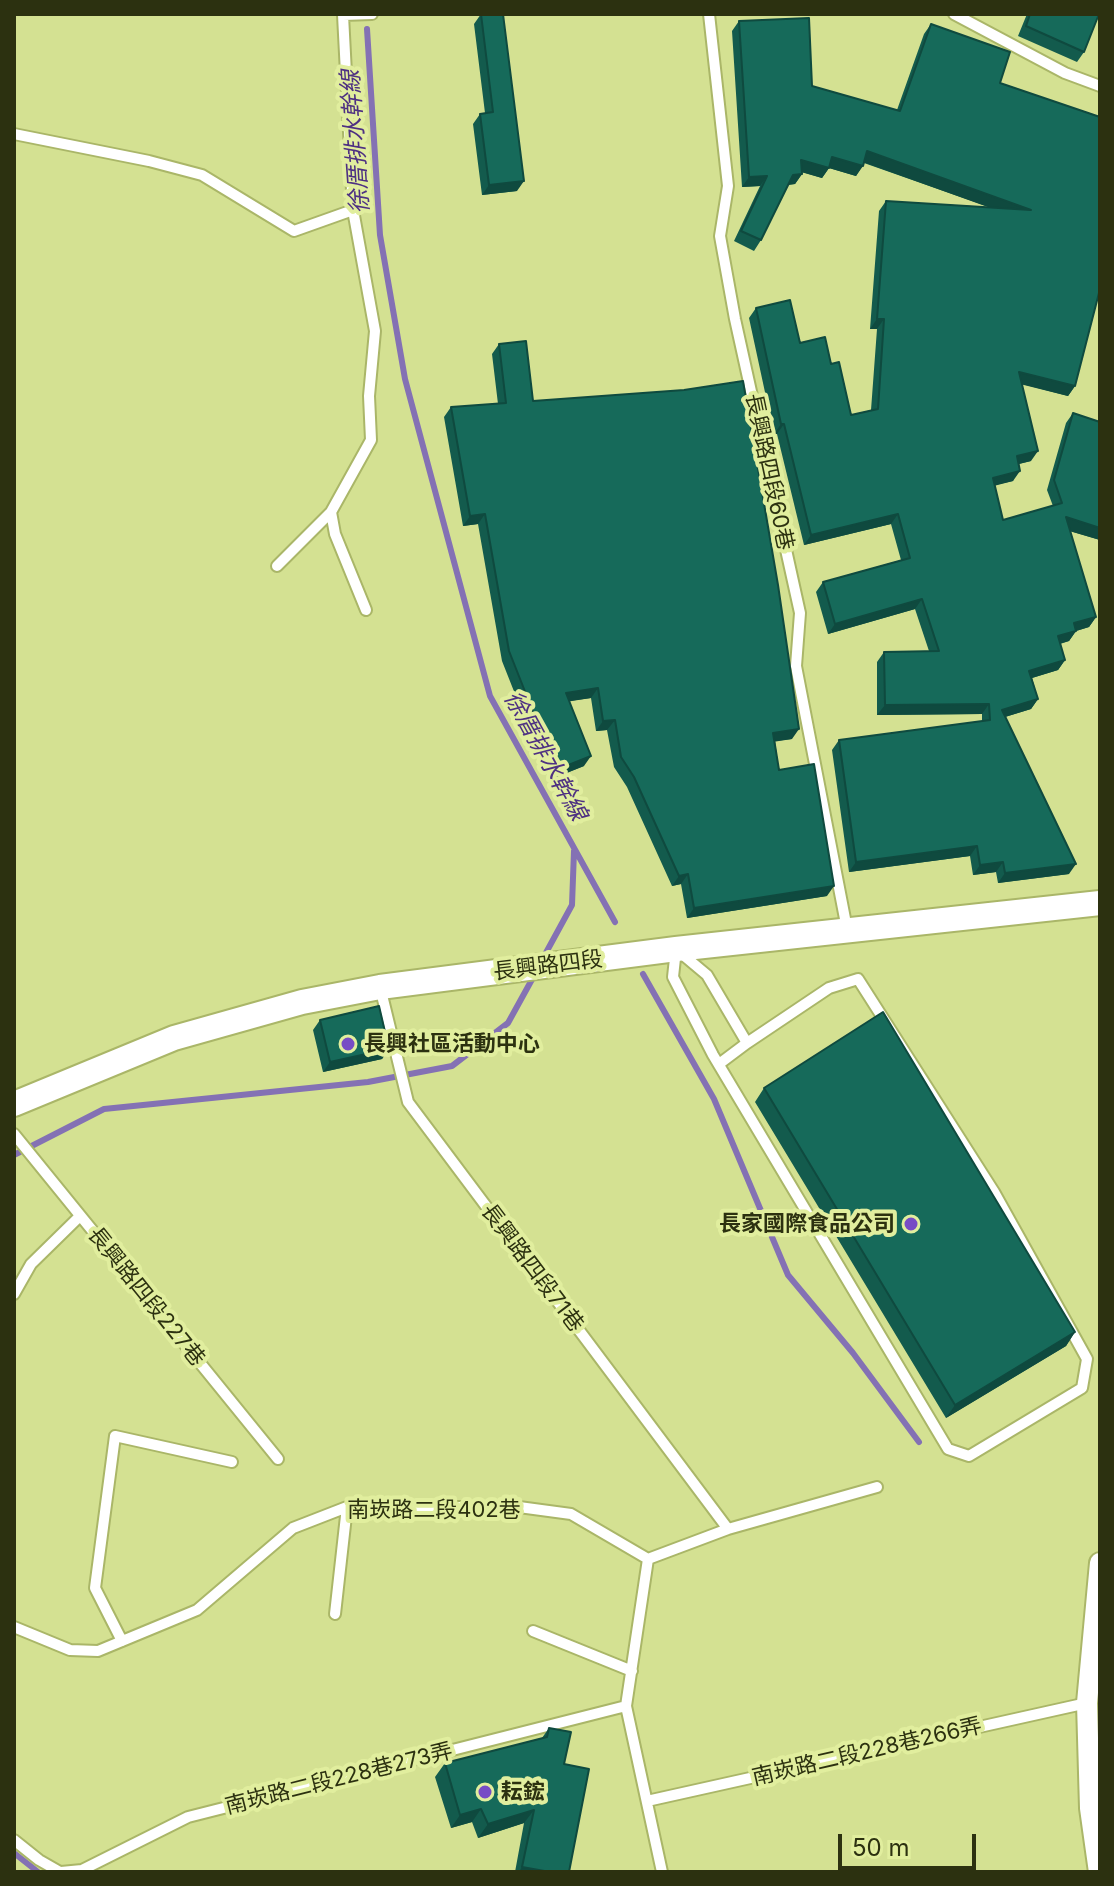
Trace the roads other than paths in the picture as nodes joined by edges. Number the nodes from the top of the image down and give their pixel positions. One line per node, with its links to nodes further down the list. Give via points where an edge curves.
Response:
1 (372, 14): 6 (lane, via 343,15)
2 (709, 14): 11 (lane, 長興路四段60巷, via 728,186 720,236 800,613 796,666)
3 (954, 14): 4 (lane)
4 (1100, 86)
5 (14, 134): 6 (lane, via 202,175 294,231)
6 (353, 210): 7 (lane, via 375,331 371,440)
7 (331, 512): 8 (lane); 9 (lane)
8 (277, 566)
9 (366, 610)
10 (1100, 903): 11 (street, 長興路四段)
11 (847, 929): 12 (street, 長興路四段)
12 (676, 949): 13 (street, 長興路四段); 14 (lane, via 707,975); 15 (lane, via 673,977)
13 (380, 987): 16 (street, 長興路四段, via 302,1002 174,1038); 24 (lane, 長興路四段71巷, via 408,1102)
14 (747, 1043): 15 (lane); 15 (lane, via 829,988 858,979 994,1192 1087,1359 1082,1388 969,1456 948,1449)
15 (719, 1064)
16 (14, 1104)
17 (14, 1134): 18 (lane, 長興路四段227巷)
18 (80, 1216): 19 (lane, via 31,1264); 20 (lane, 長興路四段227巷)
19 (14, 1294)
20 (278, 1459)
21 (232, 1462): 30 (lane, via 115,1436 95,1588)
22 (877, 1487): 24 (lane)
23 (347, 1507): 25 (lane, 南崁路二段402巷, via 519,1507 571,1514); 27 (lane); 30 (lane, 南崁路二段402巷, via 293,1528 197,1610)
24 (728, 1529): 25 (lane)
25 (648, 1559): 31 (lane)
26 (1100, 1563): 32 (street)
27 (335, 1614)
28 (14, 1627): 30 (lane, 南崁路二段402巷, via 70,1650 98,1651)
29 (533, 1631): 31 (lane)
30 (122, 1641)
31 (632, 1671): 33 (lane)
32 (1087, 1703): 34 (lane, 南崁路二段228巷266弄); 38 (street, via 1090,1808)
33 (626, 1706): 34 (lane); 36 (lane, 南崁路二段228巷273弄, via 188,1817 82,1870)
34 (647, 1801): 37 (lane)
35 (14, 1840): 36 (lane, 南崁路二段228巷273弄)
36 (60, 1872)
37 (662, 1872)
38 (1099, 1872)

